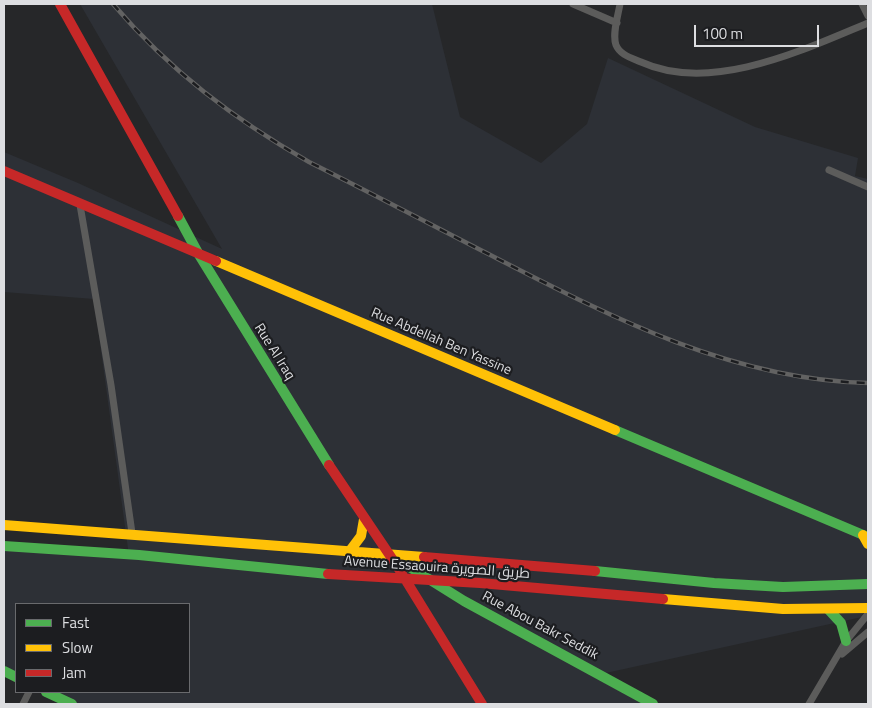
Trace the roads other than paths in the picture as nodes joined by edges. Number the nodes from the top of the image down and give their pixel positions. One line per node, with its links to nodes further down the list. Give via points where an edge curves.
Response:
1 (60, 4): 12 (street, Rue Al Iraq)
2 (573, 4): 6 (street)
3 (620, 4): 6 (street)
4 (862, 4): 5 (street)
5 (868, 16)
6 (617, 23): 7 (street, via 616,46 624,55 658,70 690,73 754,65 804,50)
7 (868, 23)
8 (829, 170): 10 (street)
9 (4, 171): 11 (street, Rue Abdellah Ben Yassine)
10 (868, 187)
11 (80, 205): 12 (street, Rue Abdellah Ben Yassine); 15 (street)
12 (198, 253): 13 (street, Rue Al Iraq); 16 (street, Rue Abdellah Ben Yassine)
13 (364, 519): 19 (street, via 361,536); 20 (street, Rue Al Iraq)
14 (4, 525): 15 (street, Avenue Essaouira طريق الصويرة)
15 (132, 533): 19 (street, Avenue Essaouira طريق الصويرة)
16 (866, 536): 17 (street)
17 (868, 544)
18 (4, 546): 21 (street, Avenue Essaouira طريق الصويرة, via 139,555 334,575)
19 (349, 552): 20 (street, Avenue Essaouira طريق الصويرة)
20 (389, 554): 21 (street, Rue Al Iraq); 22 (street, Rue Abou Bakr Seddik); 23 (street, Avenue Essaouira طريق الصويرة, via 516,562 714,583 783,587)
21 (404, 578): 22 (street, Avenue Essaouira طريق الصويرة); 32 (street, Rue Al Iraq)
22 (428, 580): 25 (street, Avenue Essaouira طريق الصويرة); 33 (street, Rue Abou Bakr Seddik)
23 (868, 584)
24 (868, 608): 25 (street, Avenue Essaouira طريق الصويرة)
25 (829, 610): 28 (street, via 841,623)
26 (868, 614): 28 (street)
27 (868, 632): 29 (street)
28 (846, 641): 29 (street)
29 (840, 655): 34 (street)
30 (48, 693): 31 (street)
31 (69, 704)
32 (482, 704)
33 (653, 704)
34 (809, 704)

